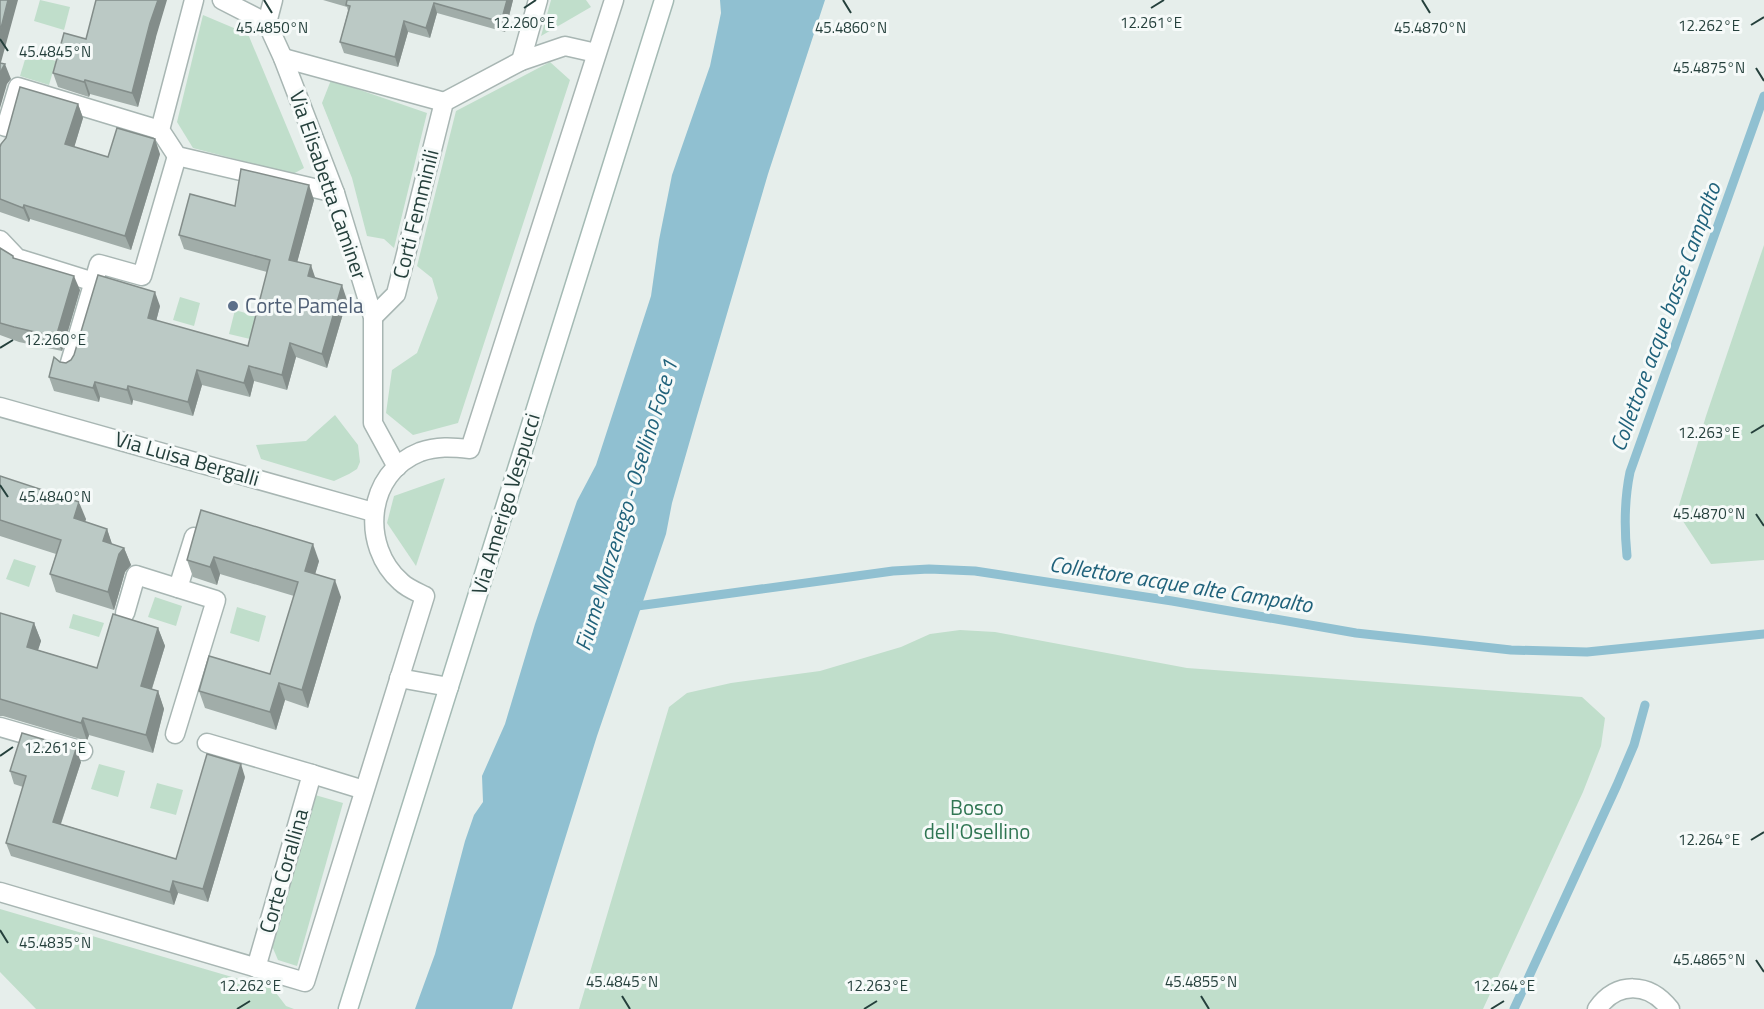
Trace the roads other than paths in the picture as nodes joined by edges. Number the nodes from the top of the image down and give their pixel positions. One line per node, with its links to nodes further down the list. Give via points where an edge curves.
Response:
1 (194, 0): 13 (street)
2 (222, 0): 7 (street)
3 (273, 0): 7 (street)
4 (538, 0): 10 (street)
5 (614, 0): 8 (street)
6 (664, 0): 28 (street, Via Amerigo Vespucci)
7 (267, 23): 9 (street, Via Elisabetta Caminer)
8 (596, 53): 10 (street, via 565,46); 22 (street, via 470,449 444,446 419,453)
9 (283, 58): 11 (street); 16 (street, Via Elisabetta Caminer)
10 (521, 61): 11 (street)
11 (444, 102): 19 (street, Corti Femminili, via 396,294)
12 (3, 126): 13 (street, via 18,87); 14 (street)
13 (160, 130): 15 (street)
14 (0, 149)
15 (177, 156): 16 (street); 18 (street, via 142,276 99,264)
16 (335, 193): 19 (street, Via Elisabetta Caminer)
17 (0, 240): 18 (street, via 17,258)
18 (94, 282): 20 (street)
19 (373, 317): 22 (street, Via Elisabetta Caminer, via 373,423)
20 (69, 366)
21 (0, 407): 23 (street, Via Luisa Bergalli)
22 (397, 467): 23 (street, via 381,488)
23 (374, 512): 27 (street, via 374,539 384,563 401,583 424,596)
24 (194, 537): 25 (street)
25 (178, 588): 26 (street, via 136,575); 30 (street, via 221,601)
26 (125, 613)
27 (399, 678): 28 (street); 34 (street)
28 (449, 687): 37 (street, Via Amerigo Vespucci)
29 (0, 727): 32 (street)
30 (175, 734)
31 (207, 743): 33 (street)
32 (83, 751)
33 (312, 774): 34 (street); 36 (street, Corte Corallina)
34 (364, 790): 36 (street, via 304,982)
35 (0, 892): 36 (street)
36 (256, 968)
37 (348, 1009)
38 (1597, 1009): 39 (street, via 1614,993 1639,989 1662,999)
39 (1670, 1009)

